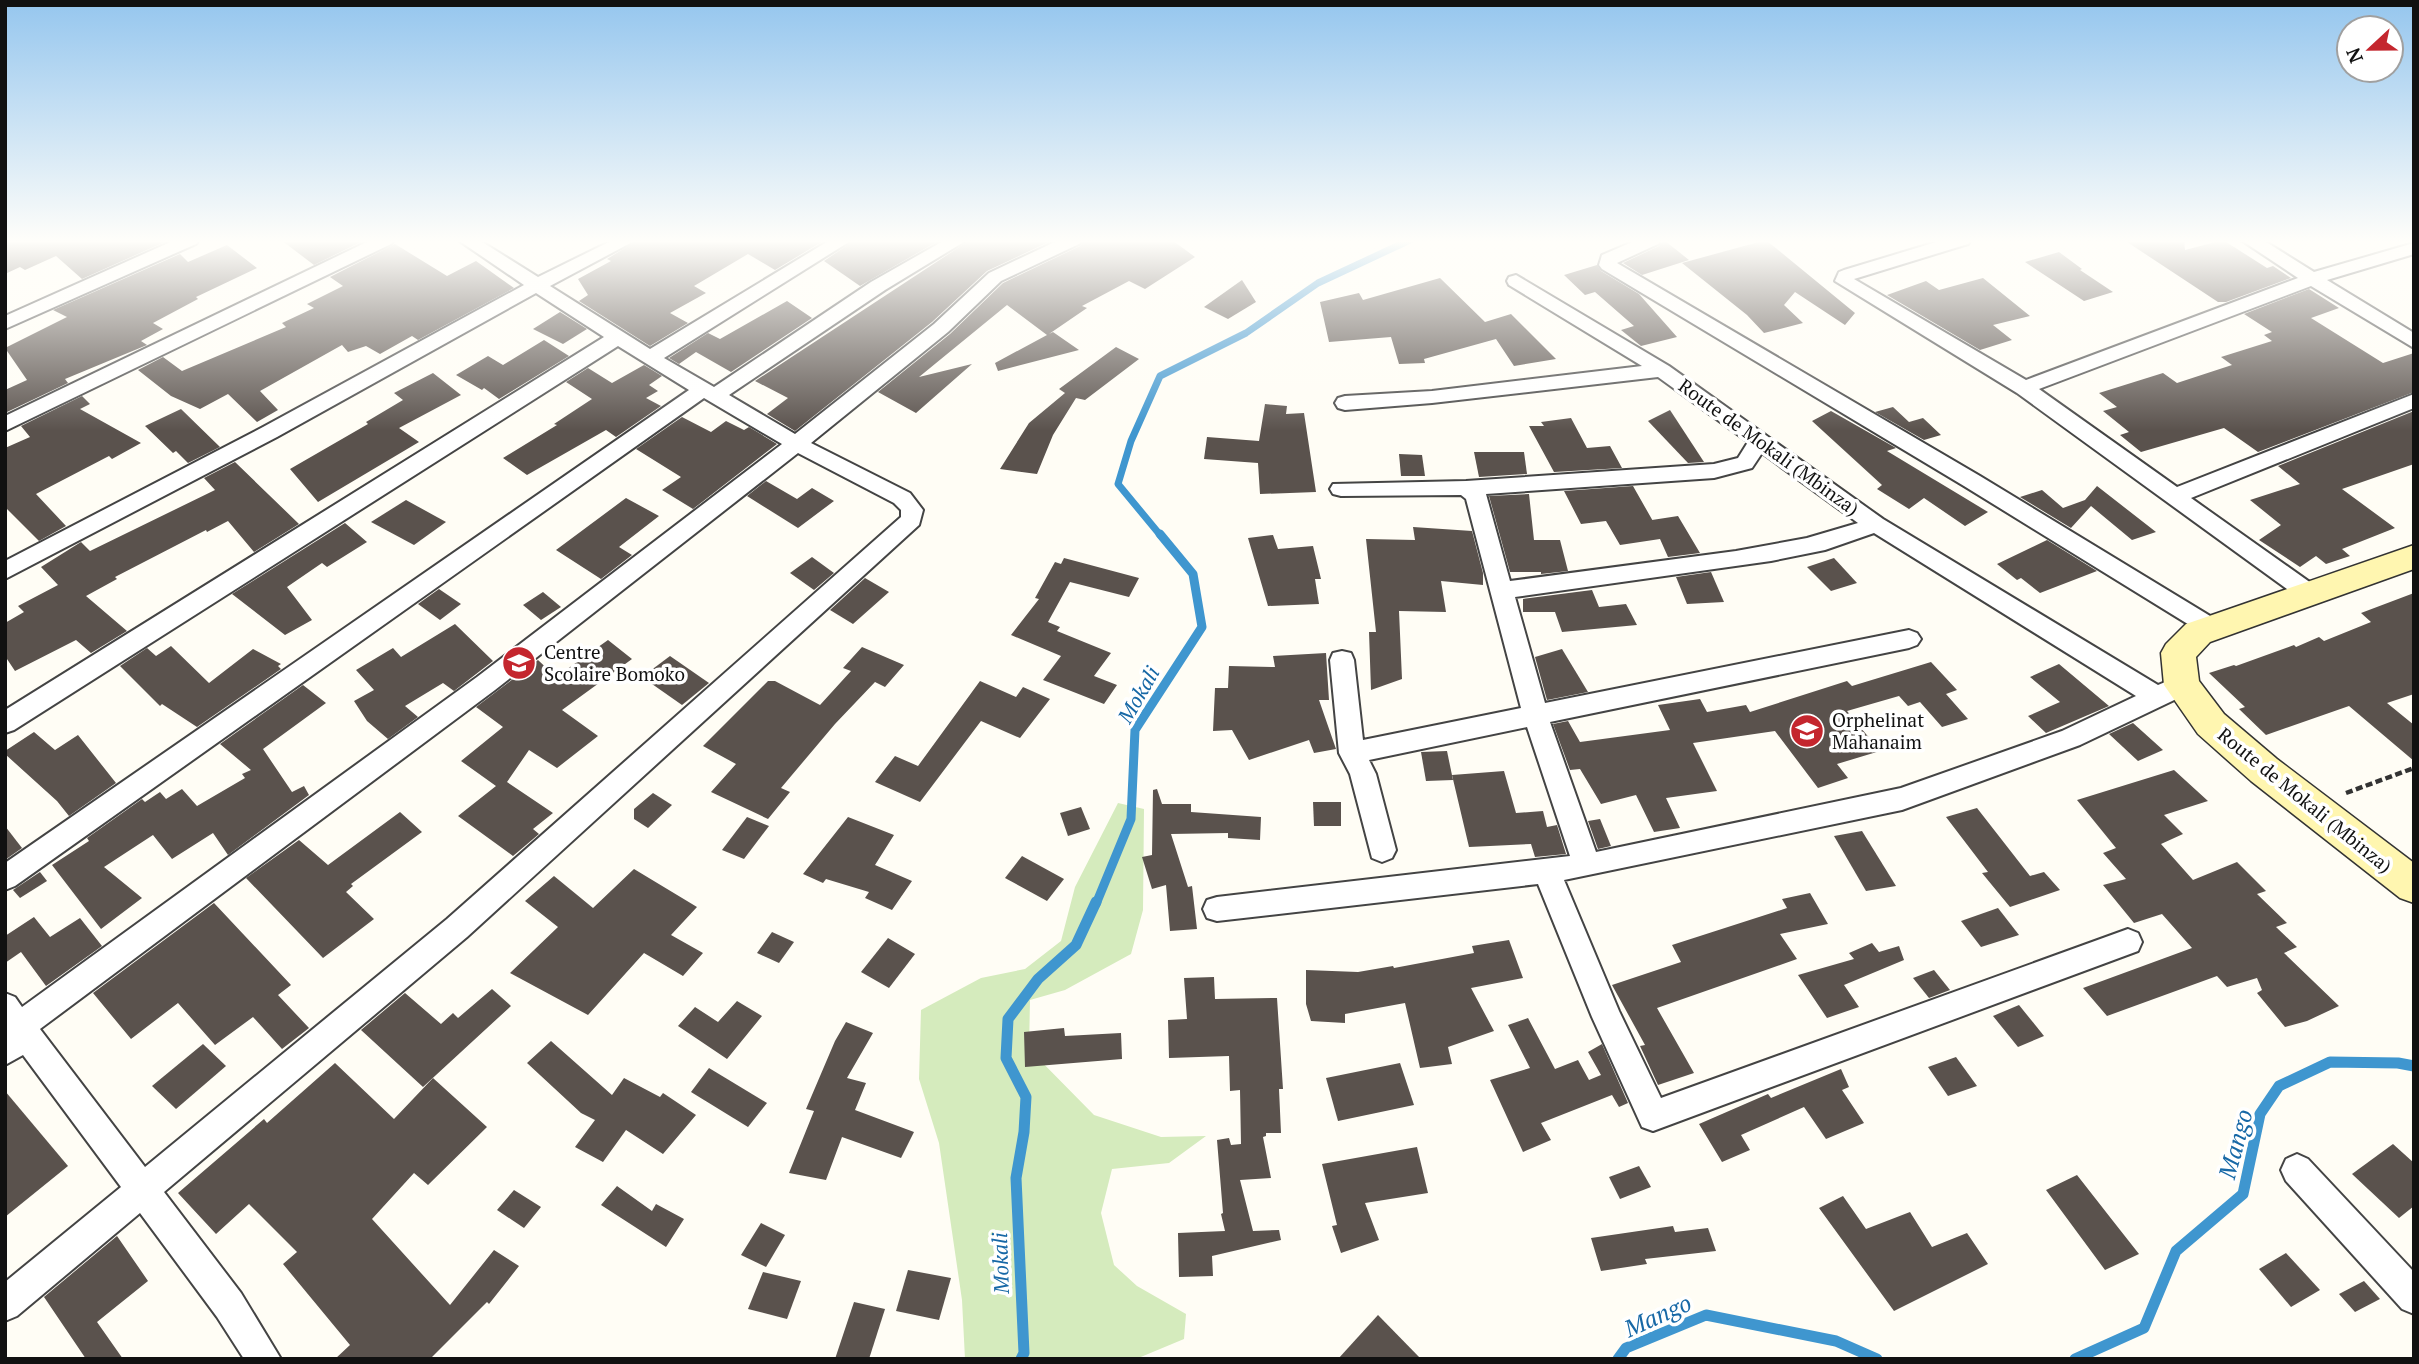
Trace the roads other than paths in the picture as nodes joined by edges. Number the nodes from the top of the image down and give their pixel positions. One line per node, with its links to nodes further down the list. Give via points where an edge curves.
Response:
1 (48, 304): 13 (street)
2 (254, 304): 22 (street)
3 (503, 304): 30 (street)
4 (568, 304): 14 (street)
5 (739, 304): 16 (street)
6 (850, 304): 19 (street)
7 (965, 304): 24 (street)
8 (1553, 304): 17 (street, Route de Mokali (Mbinza))
9 (1673, 304): 33 (street)
10 (1882, 304): 18 (street)
11 (2248, 304): 18 (street)
12 (2354, 304): 15 (street)
13 (5, 323)
14 (618, 337): 16 (street); 38 (street)
15 (2414, 342)
16 (650, 358): 19 (street)
17 (1662, 370): 21 (street); 23 (street, Route de Mokali (Mbinza))
18 (2024, 388): 27 (street)
19 (709, 392): 24 (street); 43 (street)
20 (2414, 400): 27 (street)
21 (1345, 403)
22 (5, 424)
23 (1760, 440): 25 (street, via 1745,463 1714,471); 28 (street, Route de Mokali (Mbinza))
24 (795, 443): 47 (street, via 379,764); 49 (street, via 902,498 911,506 911,520 457,928)
25 (1466, 488): 26 (street); 31 (street, via 1476,496)
26 (1341, 489)
27 (2175, 496): 32 (street)
28 (1875, 524): 31 (street, via 1784,551); 36 (street, Route de Mokali (Mbinza))
29 (2414, 557): 32 (street)
30 (5, 571)
31 (1504, 590): 37 (street)
32 (2310, 594): 33 (street)
33 (2212, 628): 36 (street, via 2199,633 2178,653)
34 (1909, 639): 37 (street)
35 (1342, 660): 39 (street)
36 (2170, 691): 41 (street, via 2071,738 1902,799); 44 (street, Route de Mokali (Mbinza))
37 (1536, 717): 39 (street); 41 (street)
38 (5, 723)
39 (1352, 753): 40 (street, via 1363,774)
40 (1382, 850)
41 (1587, 866): 42 (street)
42 (1547, 872): 45 (street); 46 (street, via 1653,1116 2001,992)
43 (5, 877)
44 (2414, 886)
45 (1217, 909)
46 (2127, 942)
47 (14, 1030): 49 (street)
48 (2297, 1170): 50 (street)
49 (143, 1191): 51 (street); 52 (street)
50 (2414, 1297)
51 (5, 1304)
52 (264, 1359)

